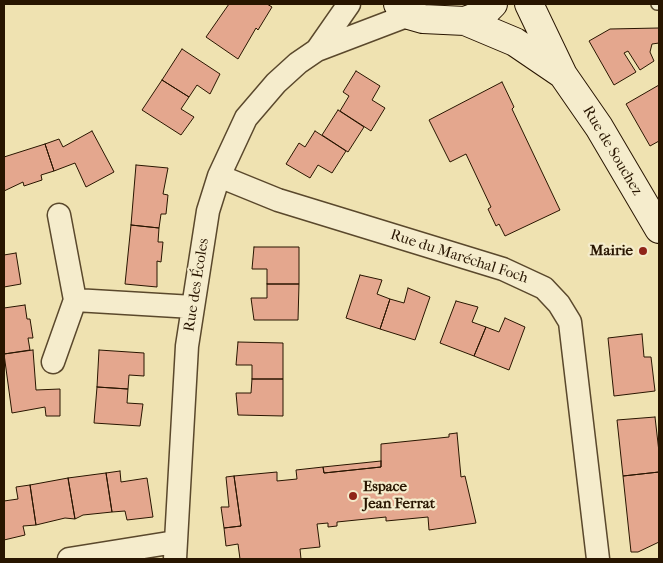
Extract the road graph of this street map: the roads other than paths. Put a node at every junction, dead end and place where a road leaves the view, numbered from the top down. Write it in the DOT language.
graph roads {
  1 [pos="349,4"];
  2 [pos="493,4"];
  3 [pos="529,4"];
  4 [pos="403,9"];
  5 [pos="465,21"];
  6 [pos="317,50"];
  7 [pos="564,74"];
  8 [pos="219,176"];
  9 [pos="59,215"];
  10 [pos="659,229"];
  11 [pos="75,300"];
  12 [pos="193,307"];
  13 [pos="53,362"];
  14 [pos="175,551"];
  15 [pos="69,559"];
  16 [pos="598,559"];
  1 -- 6 [label="street"];
  2 -- 5 [label="main road"];
  3 -- 7 [label="main road, Rue de Souchez"];
  4 -- 5 [label="main road"];
  4 -- 6 [label="street"];
  5 -- 7 [label="main road, Rue de Souchez"];
  6 -- 8 [label="street, Rue des Écoles"];
  7 -- 10 [label="main road, Rue de Souchez"];
  8 -- 12 [label="street, Rue des Écoles"];
  8 -- 16 [label="street, Rue du Maréchal Foch"];
  9 -- 11 [label="street"];
  11 -- 12 [label="street"];
  11 -- 13 [label="street"];
  12 -- 14 [label="street, Rue des Écoles"];
  14 -- 15 [label="street"];
}
